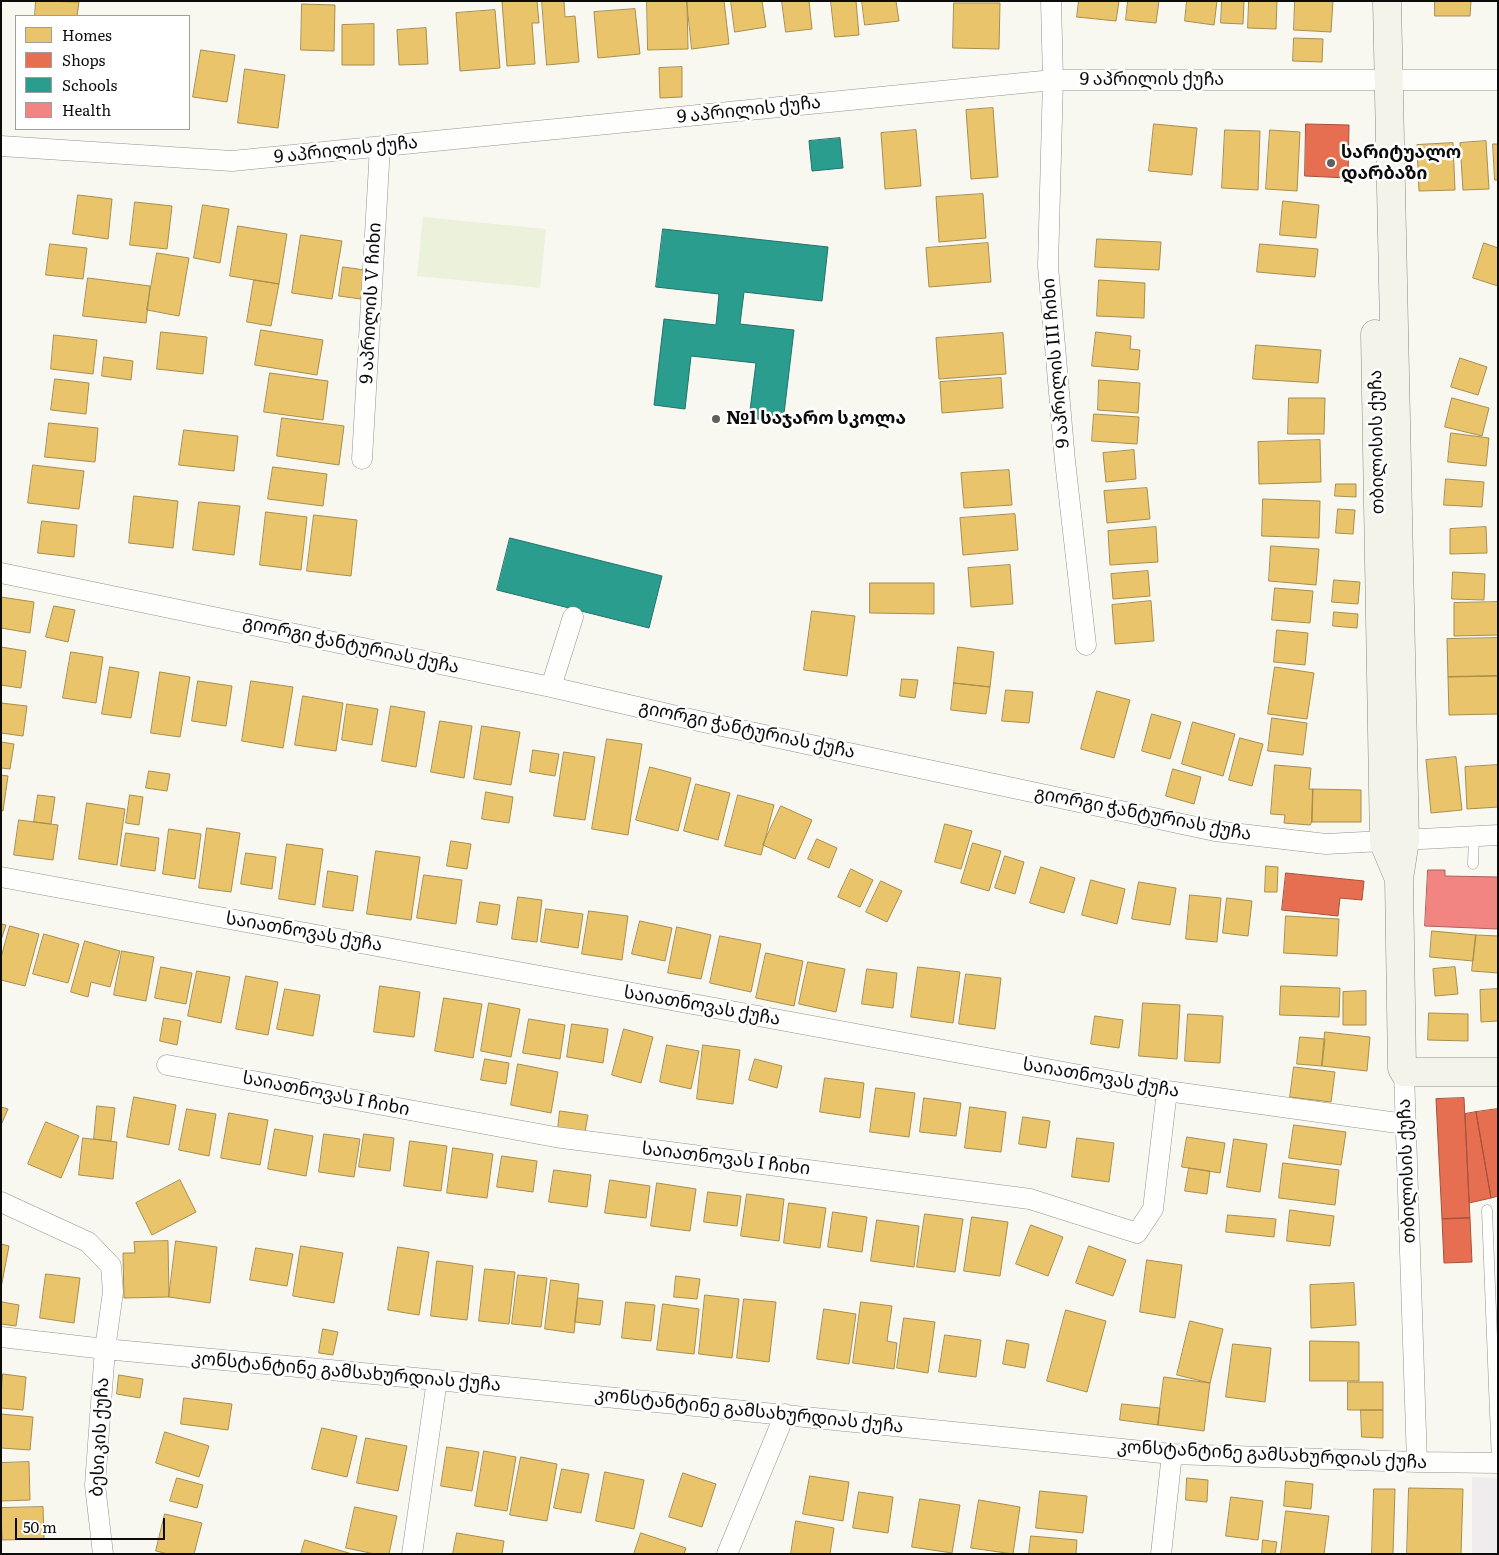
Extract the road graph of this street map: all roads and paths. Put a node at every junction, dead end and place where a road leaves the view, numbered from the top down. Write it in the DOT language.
graph roads {
  1 [pos="1051,1"];
  2 [pos="1369,1"];
  3 [pos="1387,1"];
  4 [pos="1053,80"];
  5 [pos="1380,80"];
  6 [pos="1498,80"];
  7 [pos="1,146"];
  8 [pos="380,147"];
  9 [pos="362,458"];
  10 [pos="1,573"];
  11 [pos="572,617"];
  12 [pos="1086,645"];
  13 [pos="551,687"];
  14 [pos="1498,835"];
  15 [pos="1474,838"];
  16 [pos="1394,842"];
  17 [pos="1473,864"];
  18 [pos="1,877"];
  19 [pos="168,1065"];
  20 [pos="1404,1072"];
  21 [pos="1498,1072"];
  22 [pos="1167,1091"];
  23 [pos="1405,1124"];
  24 [pos="1,1202"];
  25 [pos="1487,1210"];
  26 [pos="1,1337"];
  27 [pos="105,1350"];
  28 [pos="437,1380"];
  29 [pos="785,1414"];
  30 [pos="1172,1454"];
  31 [pos="1417,1462"];
  32 [pos="1497,1463"];
  33 [pos="103,1554"];
  34 [pos="412,1554"];
  35 [pos="727,1554"];
  36 [pos="1161,1554"];
  1 -- 4 [label="street, 9 აპრილის III ჩიხი"];
  2 -- 5 [label="street, თბილისის ქუჩა"];
  3 -- 5 [label="street, თბილისის ქუჩა"];
  4 -- 5 [label="street, 9 აპრილის ქუჩა"];
  4 -- 8 [label="street, 9 აპრილის ქუჩა"];
  4 -- 12 [label="street, 9 აპრილის III ჩიხი"];
  5 -- 6 [label="street, 9 აპრილის ქუჩა"];
  5 -- 16 [label="street, თბილისის ქუჩა"];
  7 -- 8 [label="street, 9 აპრილის ქუჩა"];
  8 -- 9 [label="street, 9 აპრილის V ჩიხი"];
  10 -- 13 [label="street, გიორგი ჭანტურიას ქუჩა"];
  11 -- 13 [label="street"];
  13 -- 16 [label="street, გიორგი ჭანტურიას ქუჩა"];
  14 -- 15 [label="street, გიორგი ჭანტურიას ქუჩა"];
  15 -- 16 [label="street, გიორგი ჭანტურიას ქუჩა"];
  15 -- 17 [label="lane"];
  16 -- 20 [label="street, თბილისის ქუჩა"];
  18 -- 22 [label="street, საიათნოვას ქუჩა"];
  19 -- 22 [label="street, საიათნოვას I ჩიხი"];
  20 -- 21 [label="street"];
  20 -- 23 [label="street, თბილისის ქუჩა"];
  22 -- 23 [label="street, საიათნოვას ქუჩა"];
  23 -- 31 [label="street, თბილისის ქუჩა"];
  24 -- 27 [label="street, ბესიკის ქუჩა"];
  25 -- 32 [label="lane"];
  26 -- 27 [label="street, კონსტანტინე გამსახურდიას ქუჩა"];
  27 -- 28 [label="street, კონსტანტინე გამსახურდიას ქუჩა"];
  27 -- 33 [label="street, ბესიკის ქუჩა"];
  28 -- 29 [label="street, კონსტანტინე გამსახურდიას ქუჩა"];
  28 -- 34 [label="street"];
  29 -- 30 [label="street, კონსტანტინე გამსახურდიას ქუჩა"];
  29 -- 35 [label="street"];
  30 -- 31 [label="street, კონსტანტინე გამსახურდიას ქუჩა"];
  30 -- 36 [label="street"];
  31 -- 32 [label="street, კონსტანტინე გამსახურდიას ქუჩა"];
}
